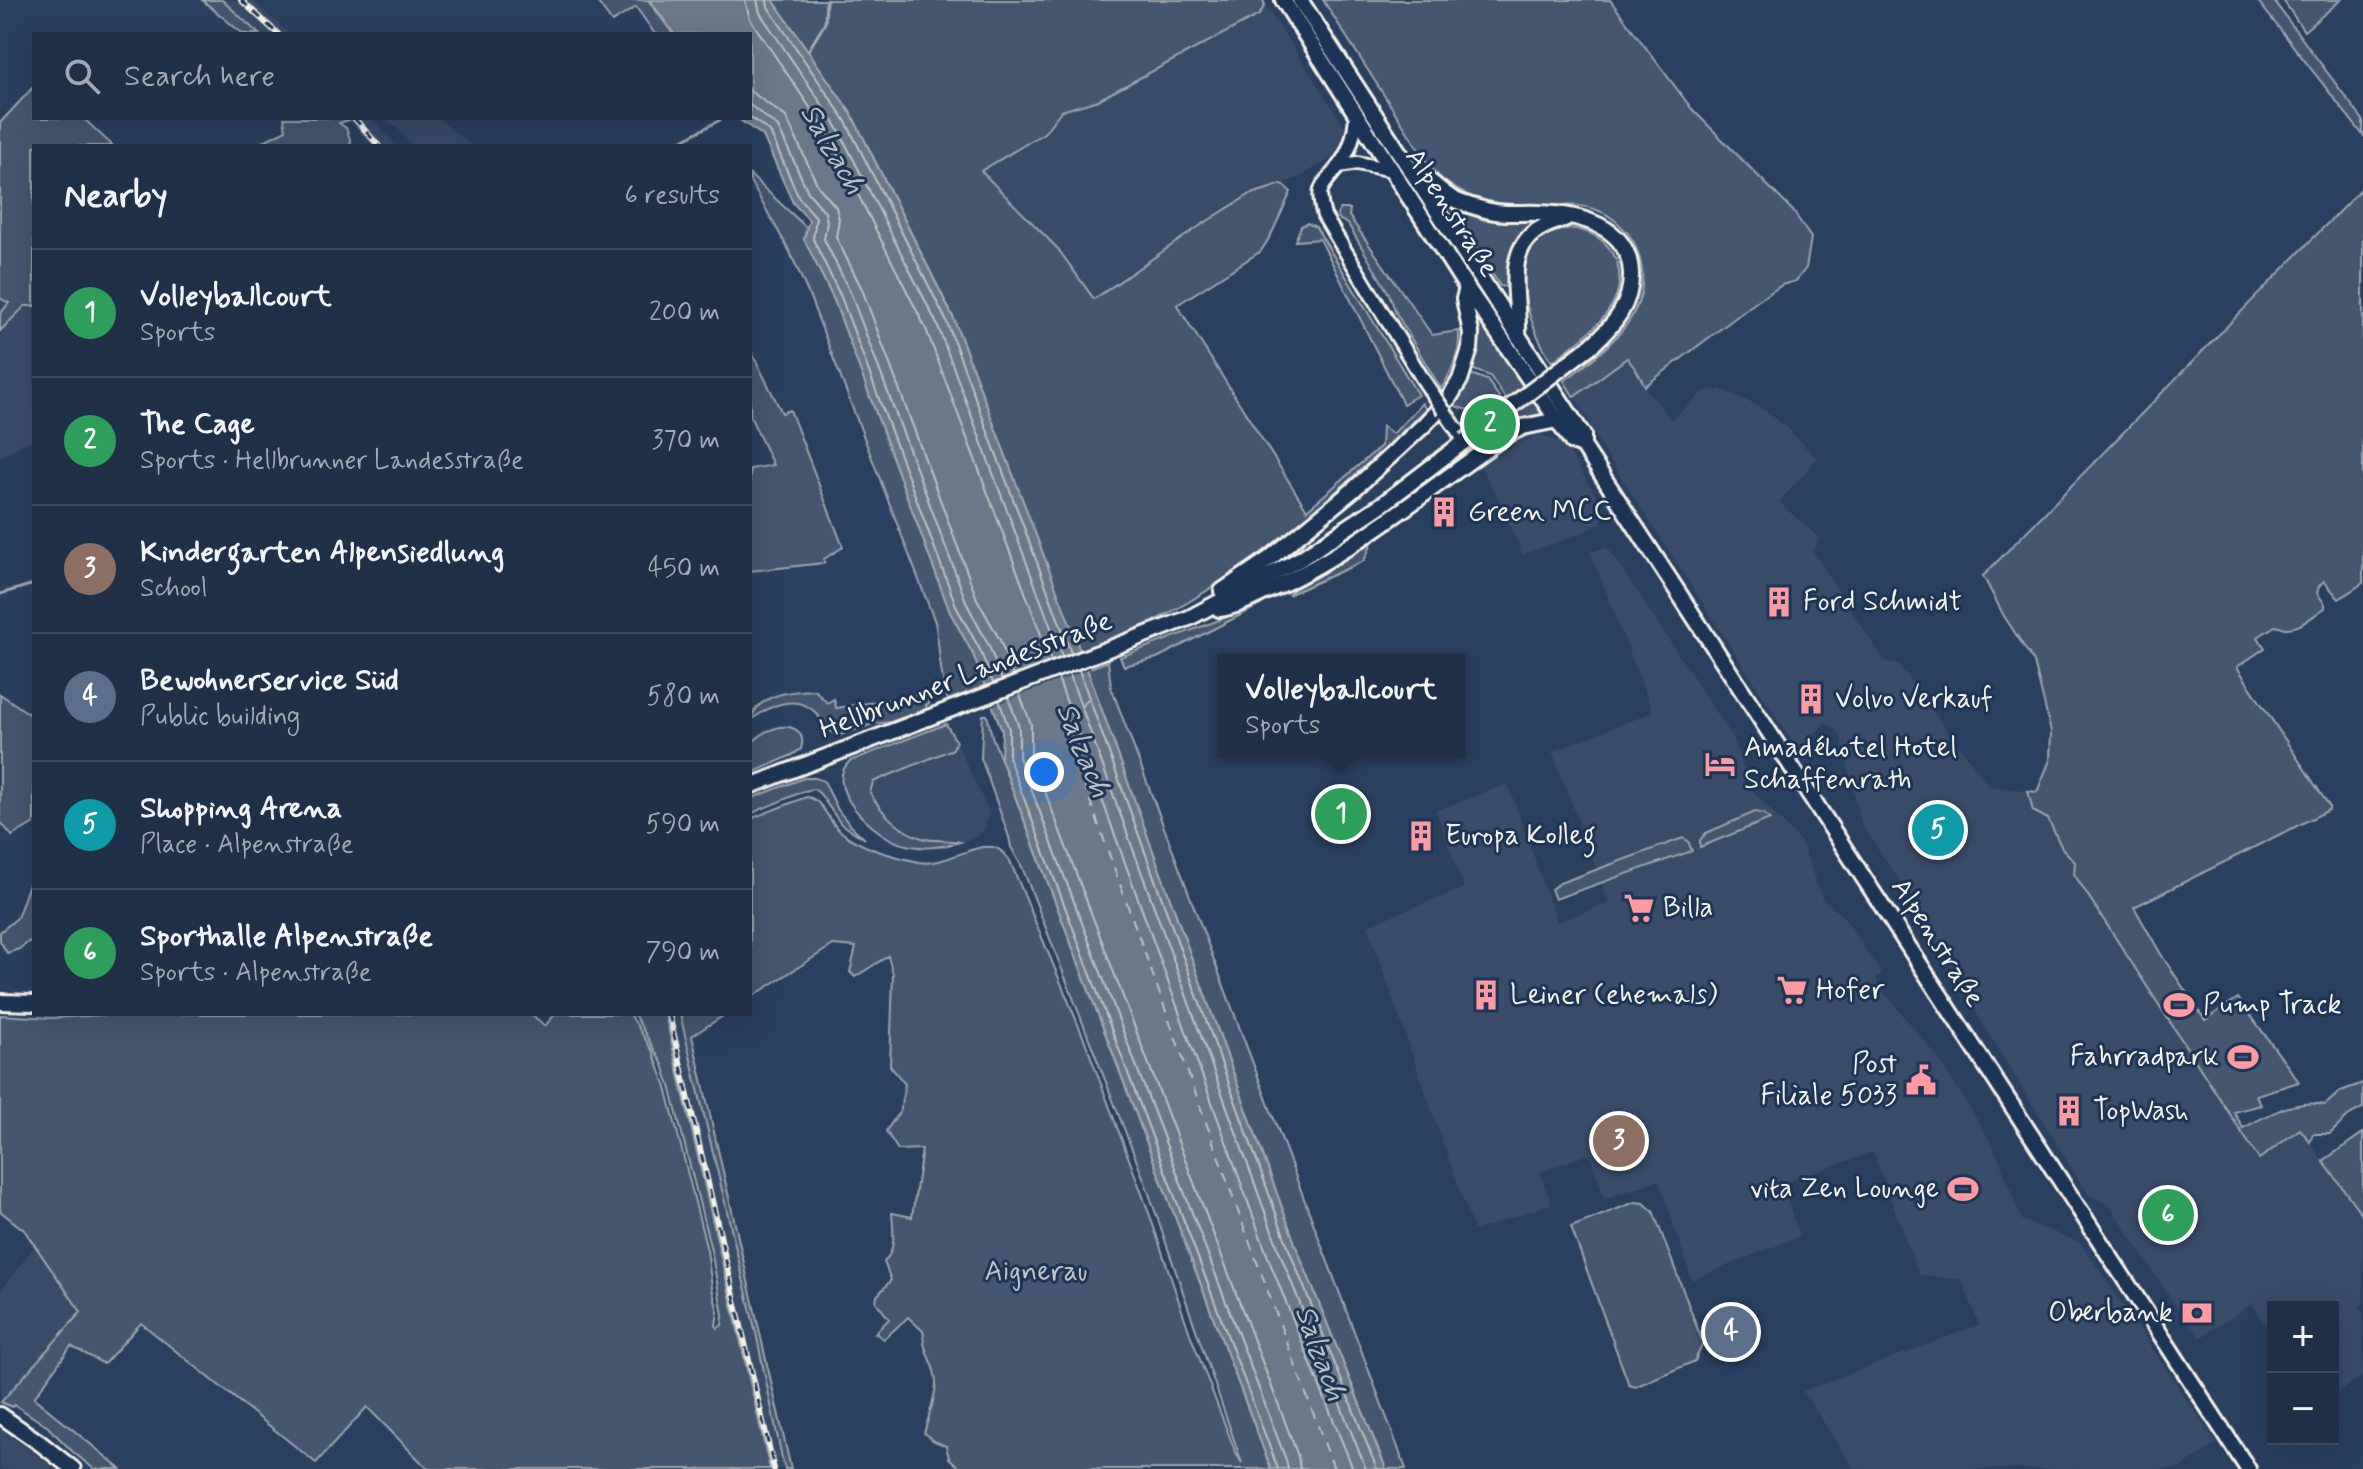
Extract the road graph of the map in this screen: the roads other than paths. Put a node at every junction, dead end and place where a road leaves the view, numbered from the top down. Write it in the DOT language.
graph roads {
  1 [pos="1283,0"];
  2 [pos="1300,0"];
  3 [pos="1356,115"];
  4 [pos="1339,166"];
  5 [pos="1393,170"];
  6 [pos="1410,170"];
  7 [pos="1570,217"];
  8 [pos="1467,288"];
  9 [pos="1518,336"];
  10 [pos="1557,420"];
  11 [pos="1465,441"];
  12 [pos="1583,446"];
  13 [pos="1199,613"];
  14 [pos="752,785"];
  15 [pos="0,1002"];
  16 [pos="32,1003"];
  17 [pos="0,1415"];
  18 [pos="73,1469"];
  19 [pos="2248,1469"];
  1 -- 3 [label="main road, Alpenstraße"];
  2 -- 6 [label="main road, Alpenstraße"];
  3 -- 4 [label="street"];
  3 -- 5 [label="main road, Alpenstraße"];
  4 -- 5 [label="street"];
  4 -- 11 [label="street, bridge"];
  5 -- 8 [label="main road, Alpenstraße"];
  6 -- 7 [label="main road, Hellbrunner Landesstraße"];
  6 -- 9 [label="main road, Alpenstraße"];
  7 -- 9 [label="main road"];
  7 -- 11 [label="main road, Hellbrunner Landesstraße, bridge"];
  8 -- 10 [label="main road, Alpenstraße"];
  8 -- 13 [label="main road, Hellbrunner Landesstraße"];
  9 -- 12 [label="main road, Alpenstraße"];
  10 -- 12 [label="main road, Alpenstraße"];
  10 -- 13 [label="main road, Hellbrunner Landesstraße"];
  11 -- 13 [label="main road, Hellbrunner Landesstraße"];
  12 -- 19 [label="main road, Alpenstraße"];
  13 -- 14 [label="main road, Hellbrunner Landesstraße"];
  15 -- 16 [label="main road"];
  17 -- 18 [label="main road"];
}
